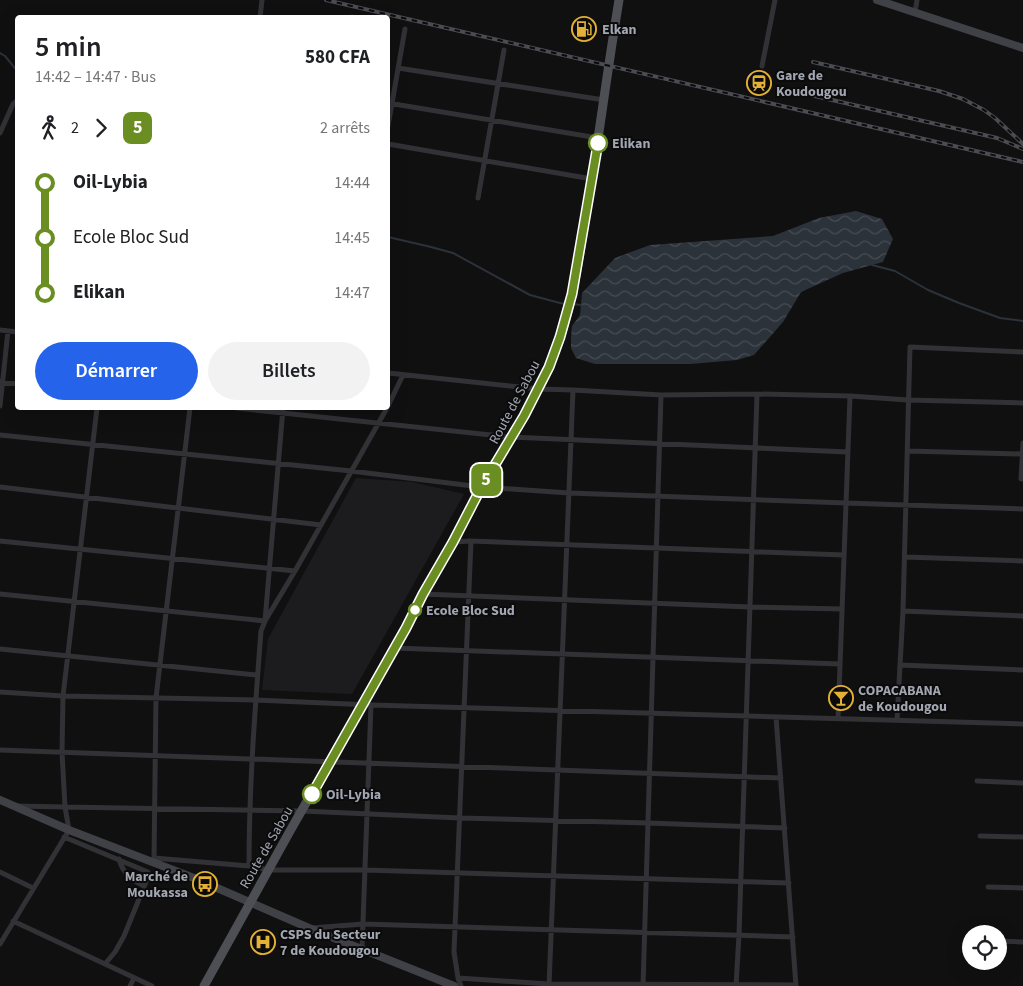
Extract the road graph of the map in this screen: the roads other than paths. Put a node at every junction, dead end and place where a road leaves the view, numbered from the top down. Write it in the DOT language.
graph roads {
  1 [pos="262,0"];
  2 [pos="619,0"];
  3 [pos="775,0"];
  4 [pos="877,0"];
  5 [pos="917,0"];
  6 [pos="915,12"];
  7 [pos="260,15"];
  8 [pos="405,29"];
  9 [pos="1023,48"];
  10 [pos="504,50"];
  11 [pos="762,66"];
  12 [pos="398,68"];
  13 [pos="498,83"];
  14 [pos="604,100"];
  15 [pos="15,102"];
  16 [pos="390,103"];
  17 [pos="492,120"];
  18 [pos="0,133"];
  19 [pos="598,138"];
  20 [pos="390,144"];
  21 [pos="484,160"];
  22 [pos="592,179"];
  23 [pos="478,198"];
  24 [pos="0,330"];
  25 [pos="8,331"];
  26 [pos="15,332"];
  27 [pos="1023,352"];
  28 [pos="390,373"];
  29 [pos="403,375"];
  30 [pos="1,382"];
  31 [pos="15,384"];
  32 [pos="538,389"];
  33 [pos="573,390"];
  34 [pos="757,394"];
  35 [pos="661,395"];
  36 [pos="850,396"];
  37 [pos="908,400"];
  38 [pos="390,401"];
  39 [pos="1023,403"];
  40 [pos="0,406"];
  41 [pos="97,410"];
  42 [pos="190,410"];
  43 [pos="283,410"];
  44 [pos="386,410"];
  45 [pos="379,423"];
  46 [pos="0,435"];
  47 [pos="511,437"];
  48 [pos="571,440"];
  49 [pos="1023,443"];
  50 [pos="660,444"];
  51 [pos="93,445"];
  52 [pos="755,448"];
  53 [pos="908,450"];
  54 [pos="848,452"];
  55 [pos="184,454"];
  56 [pos="1022,454"];
  57 [pos="278,464"];
  58 [pos="351,471"];
  59 [pos="1023,479"];
  60 [pos="0,488"];
  61 [pos="481,488"];
  62 [pos="569,493"];
  63 [pos="658,496"];
  64 [pos="87,498"];
  65 [pos="753,499"];
  66 [pos="846,503"];
  67 [pos="906,505"];
  68 [pos="178,508"];
  69 [pos="1023,509"];
  70 [pos="274,519"];
  71 [pos="321,524"];
  72 [pos="0,541"];
  73 [pos="471,541"];
  74 [pos="453,542"];
  75 [pos="567,545"];
  76 [pos="656,548"];
  77 [pos="80,549"];
  78 [pos="752,552"];
  79 [pos="844,555"];
  80 [pos="172,558"];
  81 [pos="905,558"];
  82 [pos="1023,561"];
  83 [pos="270,568"];
  84 [pos="295,571"];
  85 [pos="0,594"];
  86 [pos="423,594"];
  87 [pos="469,596"];
  88 [pos="565,600"];
  89 [pos="74,601"];
  90 [pos="655,603"];
  91 [pos="750,607"];
  92 [pos="842,609"];
  93 [pos="166,610"];
  94 [pos="903,611"];
  95 [pos="1023,616"];
  96 [pos="265,620"];
  97 [pos="394,648"];
  98 [pos="0,649"];
  99 [pos="466,651"];
  100 [pos="562,654"];
  101 [pos="68,656"];
  102 [pos="653,657"];
  103 [pos="748,661"];
  104 [pos="840,664"];
  105 [pos="159,665"];
  106 [pos="900,665"];
  107 [pos="1023,670"];
  108 [pos="258,675"];
  109 [pos="0,692"];
  110 [pos="63,696"];
  111 [pos="156,698"];
  112 [pos="256,700"];
  113 [pos="367,704"];
  114 [pos="464,708"];
  115 [pos="560,710"];
  116 [pos="652,713"];
  117 [pos="746,716"];
  118 [pos="776,717"];
  119 [pos="838,719"];
  120 [pos="897,720"];
  121 [pos="1023,724"];
  122 [pos="0,750"];
  123 [pos="62,752"];
  124 [pos="156,755"];
  125 [pos="252,758"];
  126 [pos="330,762"];
  127 [pos="369,764"];
  128 [pos="462,766"];
  129 [pos="558,770"];
  130 [pos="650,773"];
  131 [pos="744,776"];
  132 [pos="781,778"];
  133 [pos="977,781"];
  134 [pos="1023,783"];
  135 [pos="0,800"];
  136 [pos="13,805"];
  137 [pos="65,807"];
  138 [pos="155,808"];
  139 [pos="249,810"];
  140 [pos="302,811"];
  141 [pos="367,813"];
  142 [pos="460,818"];
  143 [pos="556,820"];
  144 [pos="648,822"];
  145 [pos="742,826"];
  146 [pos="785,828"];
  147 [pos="67,833"];
  148 [pos="980,836"];
  149 [pos="1023,837"];
  150 [pos="119,859"];
  151 [pos="154,860"];
  152 [pos="249,866"];
  153 [pos="269,870"];
  154 [pos="365,870"];
  155 [pos="0,872"];
  156 [pos="457,873"];
  157 [pos="553,876"];
  158 [pos="646,879"];
  159 [pos="740,882"];
  160 [pos="789,883"];
  161 [pos="144,886"];
  162 [pos="988,887"];
  163 [pos="33,888"];
  164 [pos="1023,888"];
  165 [pos="250,902"];
  166 [pos="14,921"];
  167 [pos="363,924"];
  168 [pos="455,927"];
  169 [pos="309,928"];
  170 [pos="551,930"];
  171 [pos="645,932"];
  172 [pos="739,935"];
  173 [pos="793,937"];
  174 [pos="1007,941"];
  175 [pos="1023,942"];
  176 [pos="0,944"];
  177 [pos="362,949"];
  178 [pos="105,964"];
  179 [pos="134,978"];
  180 [pos="458,978"];
  181 [pos="549,985"];
  182 [pos="643,985"];
  183 [pos="130,986"];
  184 [pos="152,986"];
  185 [pos="205,986"];
  186 [pos="454,986"];
  187 [pos="461,986"];
  188 [pos="736,986"];
  189 [pos="796,986"];
  1 -- 7 [label="street"];
  2 -- 14 [label="main road, Route de Sabou"];
  3 -- 11 [label="street"];
  4 -- 6 [label="street"];
  5 -- 6 [label="street"];
  6 -- 9 [label="street"];
  8 -- 12 [label="street"];
  10 -- 13 [label="street"];
  12 -- 13 [label="street"];
  12 -- 16 [label="street"];
  13 -- 14 [label="street"];
  13 -- 17 [label="street"];
  14 -- 19 [label="main road, Route de Sabou"];
  15 -- 18 [label="street"];
  16 -- 17 [label="street"];
  17 -- 19 [label="street"];
  17 -- 21 [label="street"];
  19 -- 22 [label="main road, Route de Sabou"];
  20 -- 21 [label="street"];
  21 -- 22 [label="street"];
  21 -- 23 [label="street"];
  22 -- 32 [label="main road, Route de Sabou"];
  24 -- 25 [label="street"];
  25 -- 26 [label="street"];
  25 -- 30 [label="street"];
  27 -- 37 [label="street"];
  28 -- 29 [label="street"];
  29 -- 32 [label="street"];
  29 -- 38 [label="street"];
  30 -- 31 [label="street"];
  30 -- 40 [label="street"];
  32 -- 33 [label="street"];
  32 -- 47 [label="main road, Route de Sabou"];
  33 -- 35 [label="street"];
  33 -- 48 [label="street"];
  34 -- 35 [label="street"];
  34 -- 36 [label="street"];
  34 -- 52 [label="street"];
  35 -- 50 [label="street"];
  36 -- 37 [label="street"];
  36 -- 54 [label="street"];
  37 -- 39 [label="street"];
  37 -- 53 [label="street"];
  41 -- 51 [label="street"];
  42 -- 55 [label="street"];
  43 -- 45 [label="street"];
  43 -- 57 [label="street"];
  44 -- 45 [label="street"];
  45 -- 47 [label="street"];
  45 -- 58 [label="street"];
  46 -- 51 [label="street"];
  47 -- 48 [label="street"];
  47 -- 61 [label="main road, Route de Sabou"];
  48 -- 50 [label="street"];
  48 -- 62 [label="street"];
  49 -- 56 [label="street"];
  50 -- 52 [label="street"];
  50 -- 63 [label="street"];
  51 -- 55 [label="street"];
  51 -- 64 [label="street"];
  52 -- 54 [label="street"];
  52 -- 65 [label="street"];
  53 -- 56 [label="street"];
  53 -- 67 [label="street"];
  54 -- 66 [label="street"];
  55 -- 57 [label="street"];
  55 -- 68 [label="street"];
  56 -- 59 [label="street"];
  57 -- 58 [label="street"];
  57 -- 70 [label="street"];
  58 -- 61 [label="street"];
  58 -- 71 [label="street"];
  60 -- 64 [label="street"];
  61 -- 62 [label="street"];
  61 -- 74 [label="main road, Route de Sabou"];
  62 -- 63 [label="street"];
  62 -- 75 [label="street"];
  63 -- 65 [label="street"];
  63 -- 76 [label="street"];
  64 -- 68 [label="street"];
  64 -- 77 [label="street"];
  65 -- 66 [label="street"];
  65 -- 78 [label="street"];
  66 -- 67 [label="street"];
  66 -- 79 [label="street"];
  67 -- 69 [label="street"];
  67 -- 81 [label="street"];
  68 -- 70 [label="street"];
  68 -- 80 [label="street"];
  70 -- 71 [label="street"];
  70 -- 83 [label="street"];
  71 -- 84 [label="street"];
  72 -- 77 [label="street"];
  73 -- 74 [label="street"];
  73 -- 75 [label="street"];
  73 -- 87 [label="street"];
  74 -- 86 [label="main road, Route de Sabou"];
  75 -- 76 [label="street"];
  75 -- 88 [label="street"];
  76 -- 78 [label="street"];
  76 -- 90 [label="street"];
  77 -- 80 [label="street"];
  77 -- 89 [label="street"];
  78 -- 79 [label="street"];
  78 -- 91 [label="street"];
  79 -- 92 [label="street"];
  80 -- 83 [label="street"];
  80 -- 93 [label="street"];
  81 -- 82 [label="street"];
  81 -- 94 [label="street"];
  83 -- 84 [label="street"];
  83 -- 96 [label="street"];
  84 -- 96 [label="street"];
  85 -- 89 [label="street"];
  86 -- 87 [label="street"];
  86 -- 97 [label="main road, Route de Sabou"];
  87 -- 88 [label="street"];
  87 -- 99 [label="street"];
  88 -- 90 [label="street"];
  88 -- 100 [label="street"];
  89 -- 93 [label="street"];
  89 -- 101 [label="street"];
  90 -- 91 [label="street"];
  90 -- 102 [label="street"];
  91 -- 92 [label="street"];
  91 -- 103 [label="street"];
  92 -- 104 [label="street"];
  93 -- 96 [label="street"];
  93 -- 105 [label="street"];
  94 -- 95 [label="street"];
  94 -- 106 [label="street"];
  96 -- 108 [label="street"];
  97 -- 99 [label="street"];
  97 -- 113 [label="main road, Route de Sabou"];
  98 -- 101 [label="street"];
  99 -- 100 [label="street"];
  99 -- 114 [label="street"];
  100 -- 102 [label="street"];
  100 -- 115 [label="street"];
  101 -- 105 [label="street"];
  101 -- 110 [label="street"];
  102 -- 103 [label="street"];
  102 -- 116 [label="street"];
  103 -- 104 [label="street"];
  103 -- 117 [label="street"];
  104 -- 119 [label="street"];
  105 -- 108 [label="street"];
  105 -- 111 [label="street"];
  106 -- 107 [label="street"];
  106 -- 120 [label="street"];
  108 -- 112 [label="street"];
  109 -- 110 [label="street"];
  110 -- 111 [label="street"];
  110 -- 123 [label="street"];
  111 -- 112 [label="street"];
  111 -- 124 [label="street"];
  112 -- 113 [label="street"];
  112 -- 125 [label="street"];
  113 -- 114 [label="street"];
  113 -- 126 [label="main road, Route de Sabou"];
  113 -- 127 [label="street"];
  114 -- 115 [label="street"];
  114 -- 128 [label="street"];
  115 -- 116 [label="street"];
  115 -- 129 [label="street"];
  116 -- 117 [label="street"];
  116 -- 130 [label="street"];
  117 -- 118 [label="street"];
  117 -- 131 [label="street"];
  118 -- 119 [label="street"];
  118 -- 132 [label="street"];
  119 -- 120 [label="street"];
  120 -- 121 [label="street"];
  122 -- 123 [label="street"];
  123 -- 124 [label="street"];
  123 -- 137 [label="street"];
  124 -- 125 [label="street"];
  124 -- 138 [label="street"];
  125 -- 126 [label="street"];
  125 -- 139 [label="street"];
  126 -- 127 [label="street"];
  126 -- 140 [label="main road, Route de Sabou"];
  127 -- 128 [label="street"];
  127 -- 141 [label="street"];
  128 -- 129 [label="street"];
  128 -- 142 [label="street"];
  129 -- 130 [label="street"];
  129 -- 143 [label="street"];
  130 -- 131 [label="street"];
  130 -- 144 [label="street"];
  131 -- 132 [label="street"];
  131 -- 145 [label="street"];
  132 -- 146 [label="street"];
  133 -- 134 [label="street"];
  135 -- 136 [label="street"];
  136 -- 137 [label="street"];
  136 -- 147 [label="street"];
  137 -- 138 [label="street"];
  137 -- 147 [label="street"];
  138 -- 139 [label="street"];
  138 -- 151 [label="street"];
  139 -- 140 [label="street"];
  139 -- 152 [label="street"];
  140 -- 141 [label="street"];
  140 -- 153 [label="main road, Route de Sabou"];
  141 -- 142 [label="street"];
  141 -- 154 [label="street"];
  142 -- 143 [label="street"];
  142 -- 156 [label="street"];
  143 -- 144 [label="street"];
  143 -- 157 [label="street"];
  144 -- 145 [label="street"];
  144 -- 158 [label="street"];
  145 -- 146 [label="street"];
  145 -- 159 [label="street"];
  146 -- 160 [label="street"];
  147 -- 150 [label="street"];
  147 -- 151 [label="street"];
  147 -- 163 [label="street"];
  148 -- 149 [label="street"];
  150 -- 161 [label="street"];
  150 -- 161 [label="street"];
  151 -- 152 [label="street"];
  151 -- 165 [label="street"];
  152 -- 153 [label="street"];
  153 -- 154 [label="street"];
  153 -- 165 [label="main road, Route de Sabou"];
  154 -- 156 [label="street"];
  154 -- 167 [label="street"];
  155 -- 163 [label="street"];
  156 -- 157 [label="street"];
  156 -- 168 [label="street"];
  157 -- 158 [label="street"];
  157 -- 170 [label="street"];
  158 -- 159 [label="street"];
  158 -- 171 [label="street"];
  159 -- 160 [label="street"];
  159 -- 172 [label="street"];
  160 -- 173 [label="street"];
  161 -- 178 [label="street"];
  162 -- 164 [label="street"];
  163 -- 166 [label="street"];
  165 -- 169 [label="street"];
  165 -- 185 [label="main road, Route de Sabou"];
  166 -- 176 [label="street"];
  166 -- 178 [label="street"];
  167 -- 168 [label="street"];
  167 -- 169 [label="street"];
  167 -- 177 [label="street"];
  168 -- 170 [label="street"];
  168 -- 180 [label="street"];
  169 -- 177 [label="street"];
  170 -- 171 [label="street"];
  170 -- 181 [label="street"];
  171 -- 172 [label="street"];
  171 -- 182 [label="street"];
  172 -- 173 [label="street"];
  172 -- 188 [label="street"];
  173 -- 189 [label="street"];
  174 -- 175 [label="street"];
  177 -- 186 [label="street"];
  178 -- 179 [label="street"];
  179 -- 183 [label="street"];
  179 -- 184 [label="street"];
  180 -- 181 [label="street"];
  180 -- 187 [label="street"];
  181 -- 182 [label="street"];
  182 -- 188 [label="street"];
  188 -- 189 [label="street"];
}
